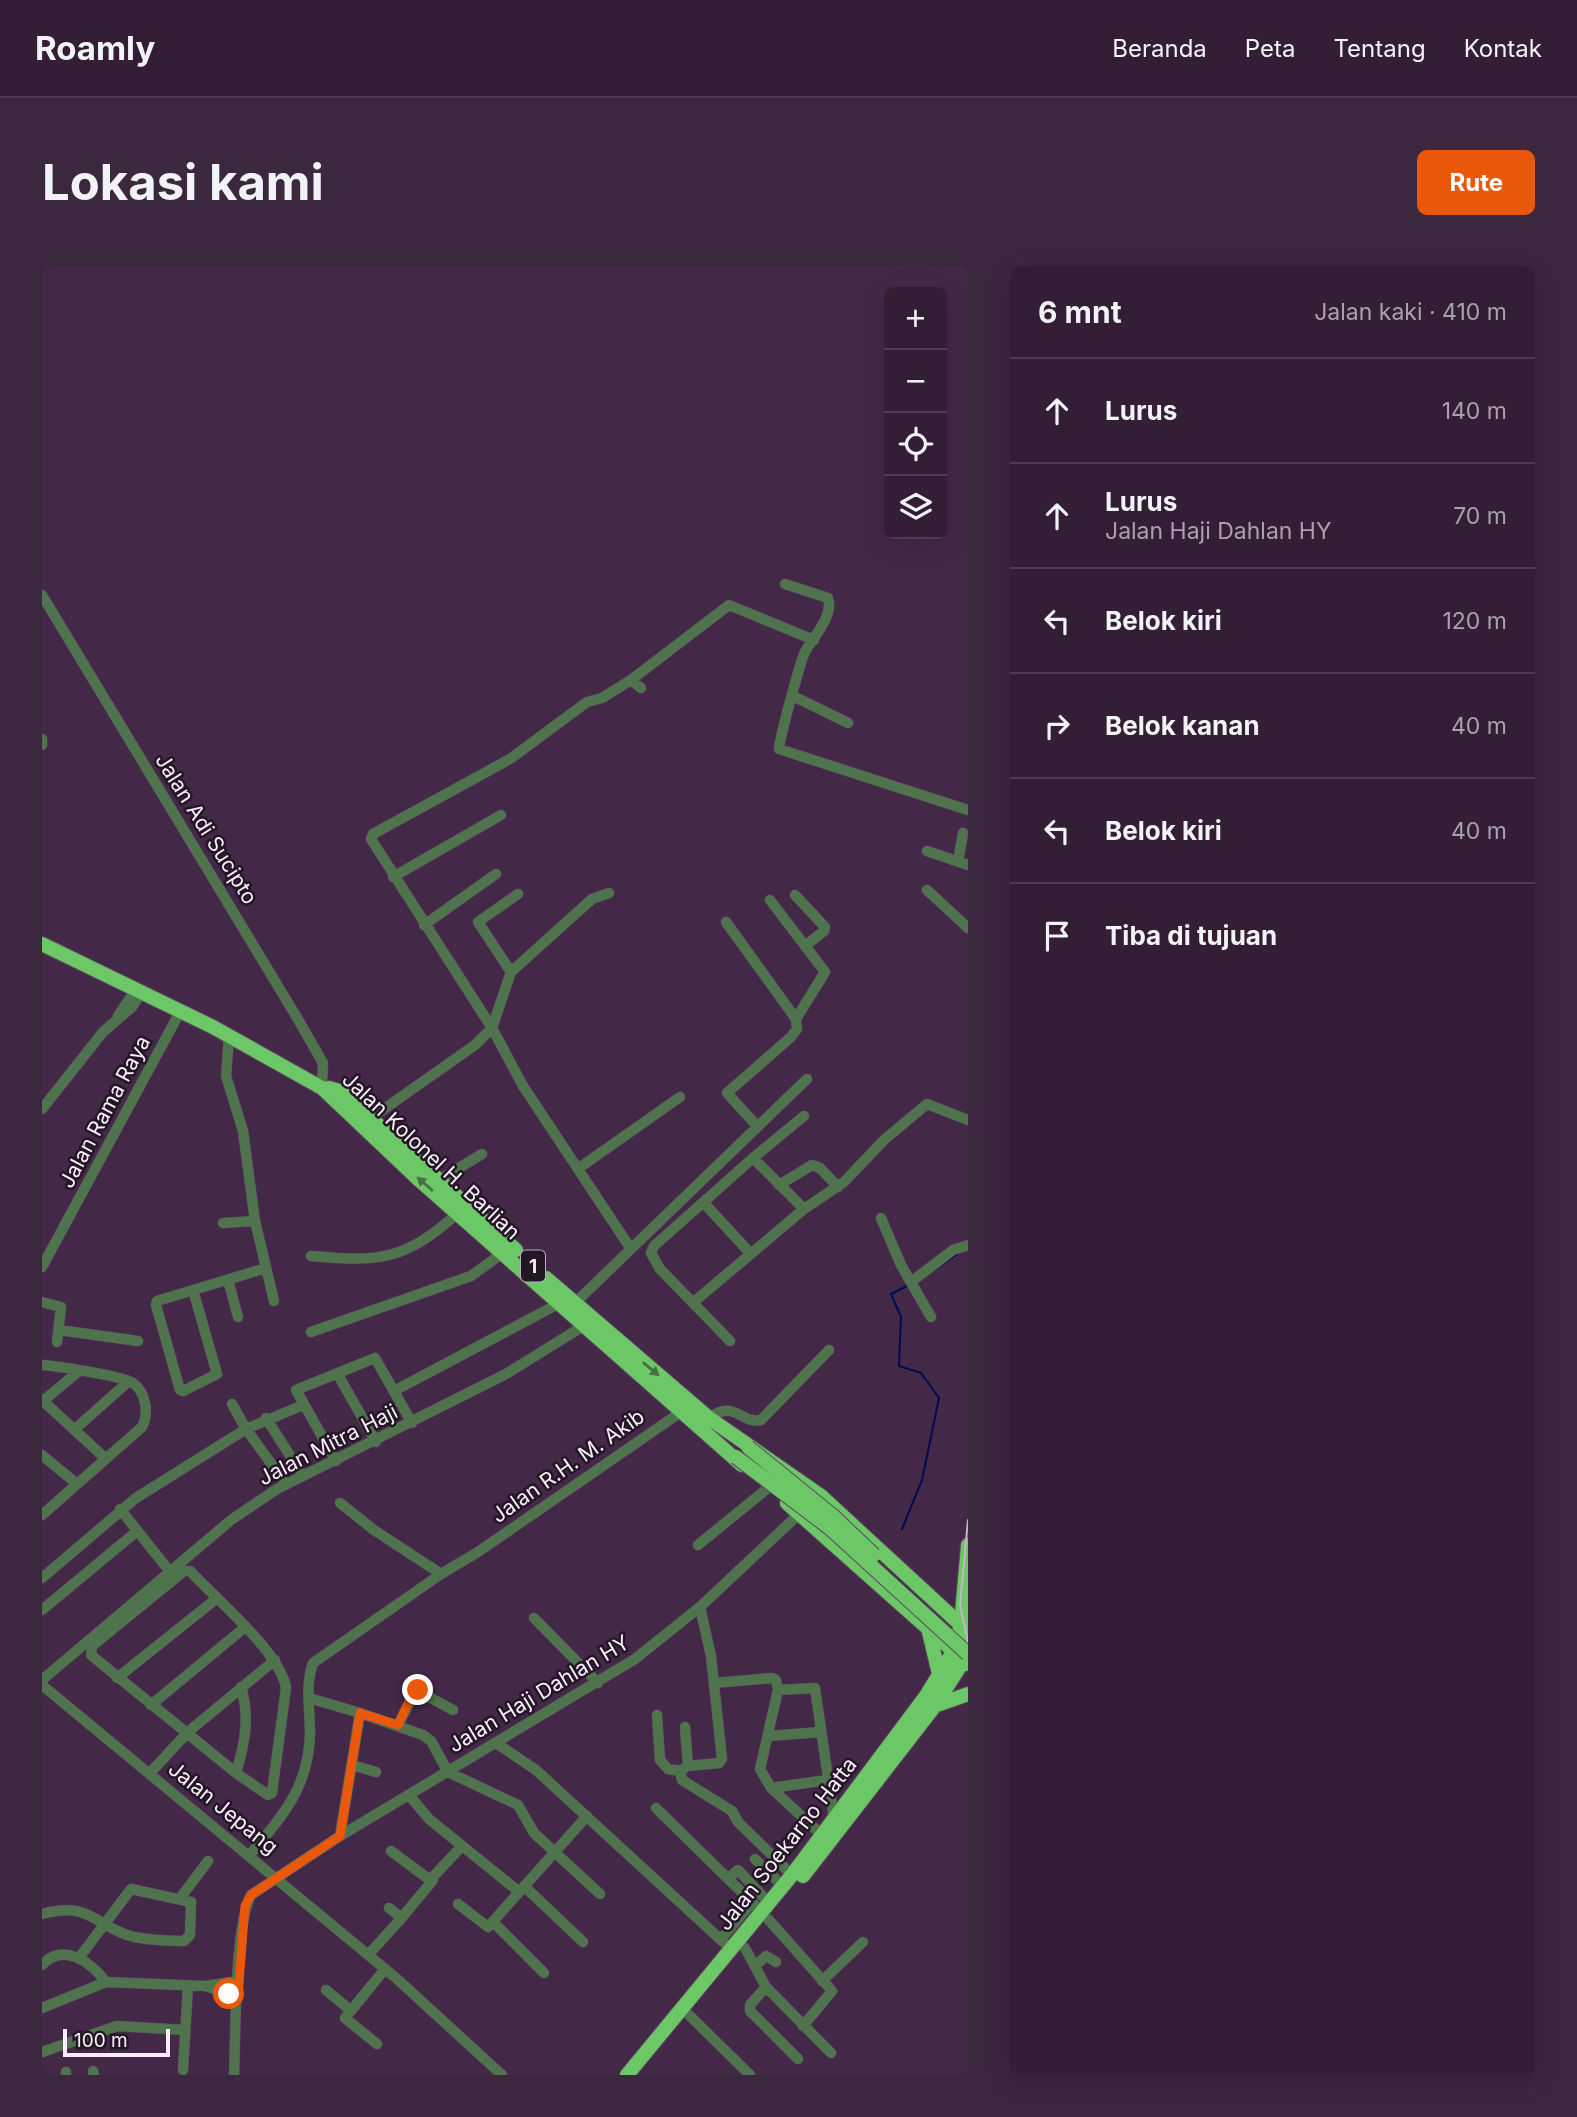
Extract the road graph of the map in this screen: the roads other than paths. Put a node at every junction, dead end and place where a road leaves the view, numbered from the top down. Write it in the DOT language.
graph roads {
  1 [pos="786,584"];
  2 [pos="42,595"];
  3 [pos="814,640"];
  4 [pos="631,680"];
  5 [pos="641,688"];
  6 [pos="793,696"];
  7 [pos="848,723"];
  8 [pos="42,739"];
  9 [pos="42,745"];
  10 [pos="968,810"];
  11 [pos="500,815"];
  12 [pos="963,833"];
  13 [pos="927,851"];
  14 [pos="963,863"];
  15 [pos="496,874"];
  16 [pos="393,877"];
  17 [pos="927,890"];
  18 [pos="608,893"];
  19 [pos="518,894"];
  20 [pos="795,895"];
  21 [pos="770,900"];
  22 [pos="726,922"];
  23 [pos="424,925"];
  24 [pos="968,928"];
  25 [pos="42,944"];
  26 [pos="805,946"];
  27 [pos="511,972"];
  28 [pos="139,991"];
  29 [pos="180,1012"];
  30 [pos="796,1019"];
  31 [pos="492,1028"];
  32 [pos="229,1036"];
  33 [pos="807,1079"];
  34 [pos="322,1088"];
  35 [pos="680,1097"];
  36 [pos="42,1109"];
  37 [pos="804,1116"];
  38 [pos="968,1120"];
  39 [pos="365,1123"];
  40 [pos="757,1126"];
  41 [pos="390,1144"];
  42 [pos="482,1154"];
  43 [pos="753,1158"];
  44 [pos="579,1168"];
  45 [pos="439,1180"];
  46 [pos="779,1185"];
  47 [pos="838,1187"];
  48 [pos="704,1203"];
  49 [pos="804,1209"];
  50 [pos="458,1213"];
  51 [pos="881,1218"];
  52 [pos="256,1222"];
  53 [pos="223,1223"];
  54 [pos="966,1245"];
  55 [pos="631,1249"];
  56 [pos="504,1252"];
  57 [pos="750,1253"];
  58 [pos="311,1256"];
  59 [pos="42,1267"];
  60 [pos="266,1268"];
  61 [pos="228,1280"];
  62 [pos="912,1283"];
  63 [pos="193,1290"];
  64 [pos="274,1301"];
  65 [pos="695,1301"];
  66 [pos="42,1302"];
  67 [pos="568,1303"];
  68 [pos="238,1317"];
  69 [pos="931,1317"];
  70 [pos="585,1325"];
  71 [pos="59,1330"];
  72 [pos="311,1332"];
  73 [pos="138,1341"];
  74 [pos="730,1341"];
  75 [pos="57,1342"];
  76 [pos="829,1350"];
  77 [pos="42,1365"];
  78 [pos="79,1371"];
  79 [pos="337,1373"];
  80 [pos="129,1381"];
  81 [pos="394,1391"];
  82 [pos="42,1401"];
  83 [pos="232,1404"];
  84 [pos="303,1405"];
  85 [pos="681,1412"];
  86 [pos="743,1415"];
  87 [pos="267,1418"];
  88 [pos="709,1418"];
  89 [pos="412,1423"];
  90 [pos="246,1429"];
  91 [pos="75,1430"];
  92 [pos="728,1432"];
  93 [pos="376,1442"];
  94 [pos="747,1446"];
  95 [pos="42,1455"];
  96 [pos="735,1457"];
  97 [pos="106,1459"];
  98 [pos="336,1461"];
  99 [pos="303,1476"];
  100 [pos="78,1484"];
  101 [pos="286,1484"];
  102 [pos="768,1488"];
  103 [pos="340,1503"];
  104 [pos="120,1509"];
  105 [pos="43,1512"];
  106 [pos="799,1514"];
  107 [pos="136,1532"];
  108 [pos="698,1545"];
  109 [pos="968,1545"];
  110 [pos="171,1573"];
  111 [pos="440,1574"];
  112 [pos="42,1578"];
  113 [pos="962,1591"];
  114 [pos="216,1599"];
  115 [pos="931,1599"];
  116 [pos="700,1607"];
  117 [pos="42,1610"];
  118 [pos="912,1615"];
  119 [pos="534,1618"];
  120 [pos="244,1628"];
  121 [pos="928,1630"];
  122 [pos="965,1648"];
  123 [pos="275,1660"];
  124 [pos="939,1674"];
  125 [pos="117,1678"];
  126 [pos="598,1683"];
  127 [pos="714,1683"];
  128 [pos="43,1686"];
  129 [pos="242,1687"];
  130 [pos="778,1690"];
  131 [pos="968,1694"];
  132 [pos="309,1698"];
  133 [pos="151,1705"];
  134 [pos="933,1707"];
  135 [pos="453,1710"];
  136 [pos="360,1713"];
  137 [pos="657,1715"];
  138 [pos="398,1725"];
  139 [pos="685,1727"];
  140 [pos="188,1732"];
  141 [pos="821,1732"];
  142 [pos="768,1736"];
  143 [pos="496,1743"];
  144 [pos="352,1765"];
  145 [pos="684,1768"];
  146 [pos="376,1772"];
  147 [pos="448,1772"];
  148 [pos="150,1773"];
  149 [pos="236,1773"];
  150 [pos="827,1780"];
  151 [pos="771,1788"];
  152 [pos="409,1795"];
  153 [pos="656,1808"];
  154 [pos="587,1816"];
  155 [pos="834,1819"];
  156 [pos="822,1835"];
  157 [pos="340,1836"];
  158 [pos="463,1846"];
  159 [pos="391,1851"];
  160 [pos="555,1851"];
  161 [pos="249,1856"];
  162 [pos="755,1859"];
  163 [pos="208,1861"];
  164 [pos="732,1875"];
  165 [pos="277,1877"];
  166 [pos="433,1880"];
  167 [pos="787,1880"];
  168 [pos="521,1889"];
  169 [pos="600,1894"];
  170 [pos="181,1897"];
  171 [pos="457,1904"];
  172 [pos="389,1908"];
  173 [pos="763,1909"];
  174 [pos="42,1914"];
  175 [pos="399,1921"];
  176 [pos="493,1922"];
  177 [pos="106,1923"];
  178 [pos="721,1939"];
  179 [pos="583,1942"];
  180 [pos="863,1942"];
  181 [pos="739,1949"];
  182 [pos="368,1955"];
  183 [pos="79,1958"];
  184 [pos="776,1962"];
  185 [pos="42,1965"];
  186 [pos="755,1966"];
  187 [pos="385,1969"];
  188 [pos="544,1973"];
  189 [pos="238,1981"];
  190 [pos="822,1981"];
  191 [pos="106,1982"];
  192 [pos="188,1986"];
  193 [pos="205,1986"];
  194 [pos="766,1987"];
  195 [pos="326,1990"];
  196 [pos="238,1996"];
  197 [pos="42,2008"];
  198 [pos="350,2010"];
  199 [pos="689,2015"];
  200 [pos="803,2026"];
  201 [pos="185,2030"];
  202 [pos="377,2044"];
  203 [pos="43,2050"];
  204 [pos="831,2053"];
  205 [pos="647,2057"];
  206 [pos="799,2059"];
  207 [pos="183,2070"];
  208 [pos="234,2075"];
  209 [pos="502,2075"];
  210 [pos="627,2075"];
  211 [pos="637,2075"];
  212 [pos="750,2075"];
  1 -- 3 [label="street"];
  2 -- 34 [label="street, Jalan Adi Sucipto"];
  3 -- 4 [label="street"];
  3 -- 6 [label="street"];
  4 -- 5 [label="street"];
  4 -- 16 [label="street"];
  6 -- 7 [label="street"];
  6 -- 10 [label="street"];
  8 -- 9 [label="street"];
  11 -- 16 [label="street"];
  12 -- 14 [label="street"];
  13 -- 14 [label="street"];
  15 -- 23 [label="street"];
  16 -- 23 [label="street"];
  17 -- 24 [label="street"];
  18 -- 27 [label="street"];
  19 -- 27 [label="street"];
  20 -- 26 [label="street"];
  21 -- 26 [label="street"];
  22 -- 30 [label="street"];
  23 -- 31 [label="street"];
  25 -- 28 [label="highway, 1"];
  26 -- 30 [label="street"];
  27 -- 31 [label="street"];
  28 -- 29 [label="highway, 1"];
  28 -- 36 [label="street"];
  29 -- 32 [label="highway, 1"];
  29 -- 59 [label="street, Jalan Rama Raya"];
  30 -- 40 [label="street"];
  31 -- 39 [label="street"];
  31 -- 44 [label="street"];
  32 -- 34 [label="highway, 1"];
  32 -- 52 [label="street"];
  33 -- 40 [label="street"];
  34 -- 39 [label="highway, Jalan Kolonel H. Barlian / 1"];
  35 -- 44 [label="street"];
  37 -- 43 [label="street"];
  38 -- 47 [label="street"];
  39 -- 41 [label="highway, Jalan Kolonel H. Barlian / 1"];
  40 -- 55 [label="street"];
  41 -- 45 [label="highway, Jalan Kolonel H. Barlian / 1"];
  50 -- 41 [label="highway, Jalan Kolonel H. Barlian / 1, one-way"];
  42 -- 45 [label="street"];
  43 -- 46 [label="street"];
  43 -- 48 [label="street"];
  44 -- 55 [label="street"];
  45 -- 67 [label="highway, Jalan Kolonel H. Barlian / 1"];
  46 -- 47 [label="street"];
  46 -- 49 [label="street"];
  47 -- 49 [label="street"];
  48 -- 57 [label="street"];
  48 -- 65 [label="street"];
  49 -- 57 [label="street"];
  50 -- 56 [label="highway, Jalan Kolonel H. Barlian / 1"];
  50 -- 58 [label="street"];
  51 -- 62 [label="street"];
  52 -- 53 [label="street"];
  52 -- 60 [label="street"];
  54 -- 62 [label="street"];
  55 -- 67 [label="street"];
  56 -- 67 [label="highway, Jalan Kolonel H. Barlian / 1"];
  56 -- 72 [label="street"];
  57 -- 65 [label="street"];
  60 -- 61 [label="street"];
  60 -- 64 [label="street"];
  61 -- 63 [label="street"];
  61 -- 68 [label="street"];
  62 -- 69 [label="street"];
  63 -- 63 [label="street"];
  65 -- 74 [label="street"];
  66 -- 71 [label="street"];
  67 -- 70 [label="highway, Jalan Kolonel H. Barlian / 1"];
  67 -- 81 [label="street"];
  67 -- 88 [label="highway, Jalan Kolonel H. Barlian / 1, one-way"];
  70 -- 85 [label="highway, Jalan Kolonel H. Barlian / 1"];
  70 -- 89 [label="street, Jalan Mitra Haji"];
  71 -- 73 [label="street"];
  71 -- 75 [label="street"];
  76 -- 86 [label="street"];
  77 -- 78 [label="street"];
  78 -- 80 [label="street"];
  78 -- 82 [label="street"];
  79 -- 81 [label="street"];
  79 -- 84 [label="street"];
  79 -- 93 [label="street"];
  80 -- 91 [label="street"];
  80 -- 97 [label="street"];
  81 -- 89 [label="street"];
  82 -- 91 [label="street"];
  83 -- 90 [label="street"];
  84 -- 87 [label="street"];
  84 -- 98 [label="street"];
  85 -- 96 [label="highway, Jalan Kolonel H. Barlian / 1"];
  85 -- 111 [label="street, Jalan R.H. M. Akib"];
  86 -- 88 [label="street"];
  86 -- 92 [label="street"];
  87 -- 90 [label="street"];
  87 -- 99 [label="street"];
  88 -- 92 [label="highway, Jalan Kolonel H. Barlian / 1"];
  89 -- 93 [label="street, Jalan Mitra Haji"];
  90 -- 101 [label="street"];
  90 -- 104 [label="street"];
  91 -- 97 [label="street"];
  92 -- 94 [label="highway, Jalan Kolonel H. Barlian / 1"];
  93 -- 98 [label="street, Jalan Mitra Haji"];
  94 -- 115 [label="highway, 1"];
  94 -- 122 [label="highway, 1, bridge"];
  95 -- 100 [label="street"];
  96 -- 102 [label="highway, 1"];
  96 -- 122 [label="highway, 1, bridge"];
  97 -- 100 [label="street"];
  98 -- 99 [label="street, Jalan Mitra Haji"];
  99 -- 101 [label="street, Jalan Mitra Haji"];
  100 -- 105 [label="street"];
  101 -- 110 [label="street, Jalan Mitra Haji"];
  102 -- 106 [label="highway, 1"];
  102 -- 108 [label="street"];
  103 -- 111 [label="street"];
  104 -- 107 [label="street"];
  104 -- 112 [label="street"];
  106 -- 116 [label="street, Jalan Haji Dahlan HY"];
  106 -- 118 [label="highway, 1"];
  107 -- 110 [label="street"];
  107 -- 117 [label="street"];
  109 -- 113 [label="highway"];
  110 -- 128 [label="street, Jalan Mitra Haji"];
  111 -- 132 [label="street, Jalan R.H. M. Akib"];
  113 -- 115 [label="highway"];
  113 -- 122 [label="highway"];
  114 -- 120 [label="street"];
  114 -- 125 [label="street"];
  114 -- 125 [label="street"];
  115 -- 118 [label="highway"];
  115 -- 122 [label="highway, 1"];
  116 -- 126 [label="street, Jalan Haji Dahlan HY"];
  116 -- 127 [label="street"];
  118 -- 121 [label="highway, 1"];
  119 -- 126 [label="street"];
  120 -- 123 [label="street"];
  120 -- 133 [label="street"];
  121 -- 122 [label="highway, 1"];
  121 -- 124 [label="highway"];
  122 -- 124 [label="highway, Jalan Soekarno Hatta"];
  122 -- 134 [label="highway, Jalan Soekarno Hatta"];
  123 -- 129 [label="street"];
  123 -- 149 [label="street"];
  124 -- 155 [label="highway, Jalan Soekarno Hatta"];
  125 -- 133 [label="street"];
  126 -- 143 [label="street, Jalan Haji Dahlan HY"];
  127 -- 130 [label="street"];
  127 -- 145 [label="street"];
  128 -- 148 [label="street, Jalan Jepang"];
  129 -- 140 [label="street"];
  129 -- 149 [label="street"];
  130 -- 141 [label="street"];
  130 -- 142 [label="street"];
  131 -- 134 [label="highway"];
  132 -- 136 [label="street"];
  132 -- 161 [label="street, Jalan R.H. M. Akib"];
  133 -- 140 [label="street"];
  134 -- 173 [label="highway, Jalan Soekarno Hatta"];
  135 -- 138 [label="street"];
  136 -- 138 [label="street"];
  136 -- 144 [label="street"];
  137 -- 145 [label="street"];
  138 -- 147 [label="street"];
  139 -- 145 [label="street"];
  140 -- 148 [label="street"];
  140 -- 149 [label="street"];
  141 -- 142 [label="street"];
  141 -- 150 [label="street"];
  142 -- 151 [label="street"];
  143 -- 147 [label="street, Jalan Haji Dahlan HY"];
  143 -- 154 [label="street"];
  144 -- 146 [label="street"];
  144 -- 157 [label="street"];
  145 -- 167 [label="street"];
  147 -- 152 [label="street, Jalan Haji Dahlan HY"];
  147 -- 160 [label="street"];
  148 -- 161 [label="street, Jalan Jepang"];
  150 -- 151 [label="street"];
  150 -- 155 [label="street"];
  151 -- 156 [label="street"];
  152 -- 157 [label="street, Jalan Haji Dahlan HY"];
  152 -- 158 [label="street"];
  153 -- 173 [label="street"];
  154 -- 160 [label="street"];
  154 -- 178 [label="street"];
  155 -- 156 [label="highway, Jalan Soekarno Hatta"];
  156 -- 167 [label="highway, Jalan Soekarno Hatta"];
  157 -- 165 [label="street, Jalan Haji Dahlan HY"];
  158 -- 166 [label="street"];
  158 -- 168 [label="street"];
  159 -- 166 [label="street"];
  160 -- 168 [label="street"];
  160 -- 169 [label="street"];
  161 -- 165 [label="street, Jalan Jepang"];
  162 -- 167 [label="street"];
  163 -- 170 [label="street"];
  164 -- 173 [label="street"];
  165 -- 182 [label="street, Jalan Jepang"];
  165 -- 189 [label="street, Jalan Haji Dahlan HY"];
  166 -- 175 [label="street"];
  167 -- 173 [label="highway, Jalan Soekarno Hatta"];
  168 -- 176 [label="street"];
  168 -- 179 [label="street"];
  170 -- 177 [label="street"];
  170 -- 177 [label="street"];
  171 -- 176 [label="street"];
  172 -- 175 [label="street"];
  173 -- 178 [label="street"];
  173 -- 181 [label="highway, Jalan Soekarno Hatta"];
  173 -- 190 [label="street"];
  174 -- 177 [label="street"];
  175 -- 182 [label="street"];
  176 -- 188 [label="street"];
  177 -- 183 [label="street"];
  178 -- 181 [label="street"];
  180 -- 190 [label="street"];
  181 -- 186 [label="street"];
  181 -- 199 [label="highway, Jalan Soekarno Hatta"];
  181 -- 205 [label="highway, Jalan Soekarno Hatta"];
  182 -- 187 [label="street, Jalan Jepang"];
  183 -- 185 [label="street"];
  183 -- 191 [label="street"];
  184 -- 186 [label="street"];
  186 -- 194 [label="street"];
  187 -- 198 [label="street"];
  187 -- 209 [label="street, Jalan Jepang"];
  189 -- 193 [label="street"];
  189 -- 196 [label="street, Jalan Haji Dahlan HY"];
  190 -- 200 [label="street"];
  191 -- 192 [label="street"];
  191 -- 197 [label="street"];
  192 -- 193 [label="street"];
  192 -- 201 [label="street"];
  193 -- 196 [label="street"];
  194 -- 200 [label="street"];
  194 -- 206 [label="street"];
  195 -- 198 [label="street"];
  196 -- 208 [label="street, Jalan Haji Dahlan HY"];
  198 -- 202 [label="street"];
  199 -- 205 [label="highway, Jalan Soekarno Hatta"];
  199 -- 212 [label="street"];
  200 -- 204 [label="street"];
  201 -- 203 [label="street"];
  201 -- 207 [label="street"];
  205 -- 210 [label="highway, Jalan Soekarno Hatta"];
  205 -- 211 [label="highway, Jalan Soekarno Hatta"];
}
